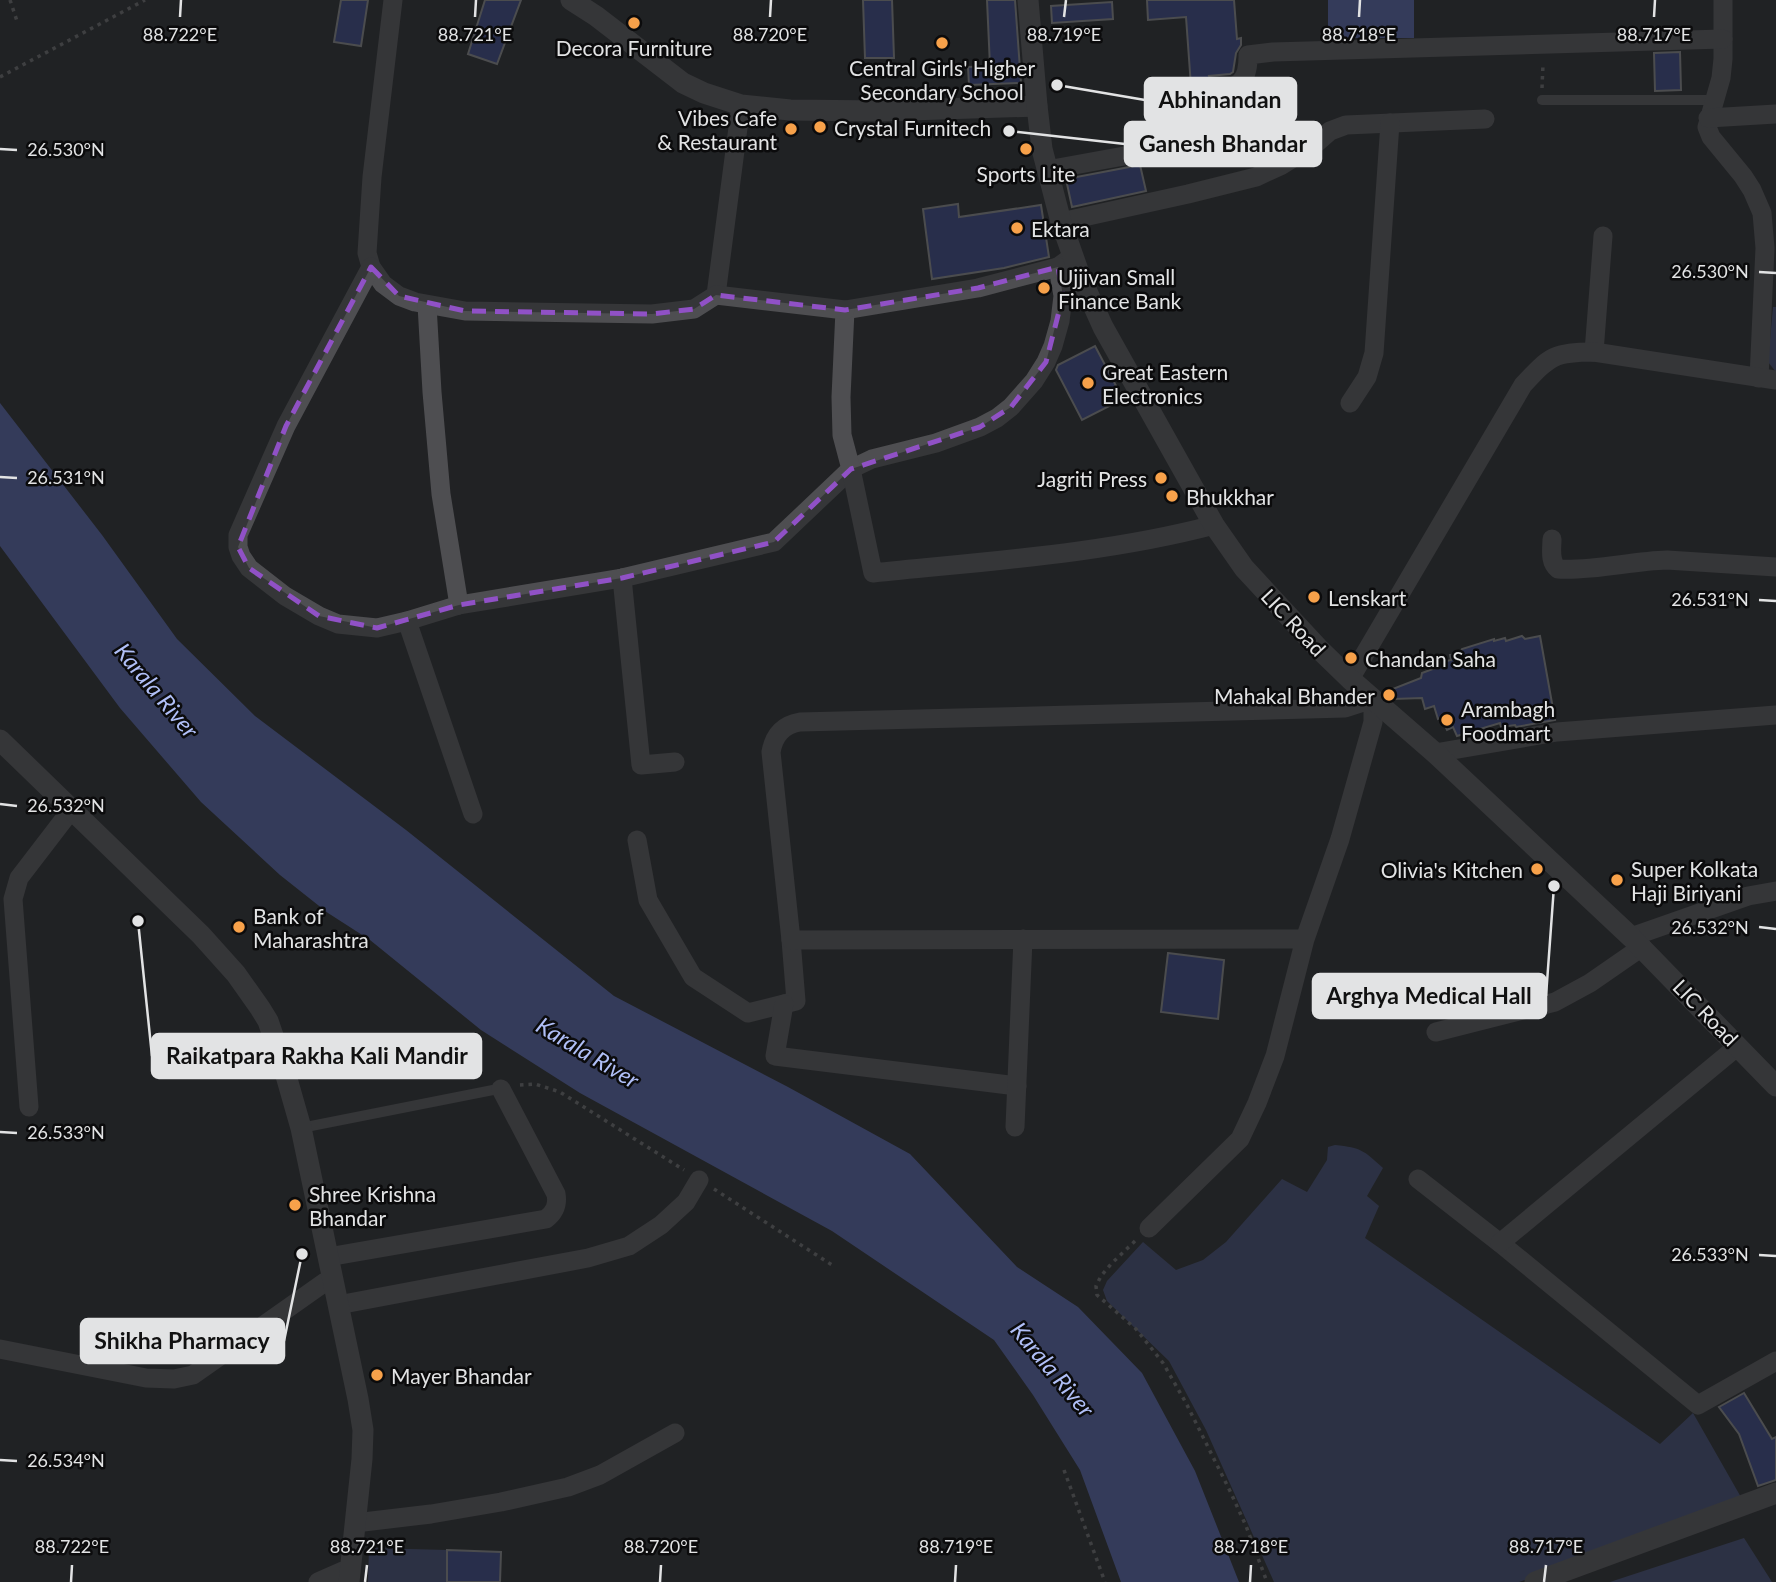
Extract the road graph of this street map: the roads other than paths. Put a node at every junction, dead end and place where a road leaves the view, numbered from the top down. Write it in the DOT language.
graph roads {
  1 [pos="393,0"];
  2 [pos="571,0"];
  3 [pos="1028,0"];
  4 [pos="1723,0"];
  5 [pos="1723,39"];
  6 [pos="1542,100"];
  7 [pos="741,104"];
  8 [pos="1037,106"];
  9 [pos="998,107"];
  10 [pos="1711,109"];
  11 [pos="1776,114"];
  12 [pos="1485,119"];
  13 [pos="1390,123"];
  14 [pos="1042,149"];
  15 [pos="1047,170"];
  16 [pos="1062,222"];
  17 [pos="1603,236"];
  18 [pos="1066,262"];
  19 [pos="371,267"];
  20 [pos="716,295"];
  21 [pos="427,305"];
  22 [pos="845,310"];
  23 [pos="1594,352"];
  24 [pos="1768,379"];
  25 [pos="1350,403"];
  26 [pos="851,469"];
  27 [pos="1214,525"];
  28 [pos="1552,539"];
  29 [pos="1776,567"];
  30 [pos="622,578"];
  31 [pos="459,604"];
  32 [pos="407,621"];
  33 [pos="1350,679"];
  34 [pos="1373,699"];
  35 [pos="1776,715"];
  36 [pos="0,740"];
  37 [pos="1435,753"];
  38 [pos="675,762"];
  39 [pos="13,763"];
  40 [pos="68,813"];
  41 [pos="473,814"];
  42 [pos="637,840"];
  43 [pos="1776,891"];
  44 [pos="1023,939"];
  45 [pos="1305,939"];
  46 [pos="791,940"];
  47 [pos="1637,942"];
  48 [pos="784,1004"];
  49 [pos="1436,1032"];
  50 [pos="1738,1046"];
  51 [pos="1017,1086"];
  52 [pos="1776,1086"];
  53 [pos="504,1088"];
  54 [pos="29,1107"];
  55 [pos="1015,1127"];
  56 [pos="297,1129"];
  57 [pos="1418,1178"];
  58 [pos="699,1180"];
  59 [pos="1149,1228"];
  60 [pos="1500,1242"];
  61 [pos="328,1257"];
  62 [pos="325,1282"];
  63 [pos="338,1305"];
  64 [pos="0,1349"];
  65 [pos="1776,1361"];
  66 [pos="675,1433"];
  67 [pos="1776,1493"];
  68 [pos="355,1523"];
  69 [pos="345,1578"];
  70 [pos="318,1582"];
  71 [pos="1535,1582"];
  1 -- 19 [label="street"];
  2 -- 7 [label="street"];
  3 -- 8 [label="street, LIC Road"];
  4 -- 5 [label="street"];
  5 -- 10 [label="street"];
  5 -- 15 [label="street"];
  6 -- 10 [label="lane"];
  7 -- 9 [label="street"];
  7 -- 20 [label="street"];
  8 -- 9 [label="street"];
  8 -- 14 [label="street, LIC Road"];
  9 -- 14 [label="street"];
  10 -- 11 [label="street"];
  10 -- 24 [label="street"];
  12 -- 13 [label="street"];
  13 -- 16 [label="street"];
  13 -- 25 [label="street"];
  14 -- 15 [label="street, LIC Road"];
  15 -- 16 [label="street, LIC Road"];
  16 -- 18 [label="street, LIC Road"];
  17 -- 23 [label="street"];
  18 -- 22 [label="street"];
  18 -- 26 [label="street"];
  18 -- 27 [label="street, LIC Road"];
  19 -- 21 [label="street"];
  19 -- 32 [label="street"];
  20 -- 21 [label="street"];
  20 -- 22 [label="street"];
  21 -- 31 [label="street"];
  22 -- 26 [label="street"];
  23 -- 24 [label="street"];
  23 -- 33 [label="street"];
  26 -- 27 [label="street"];
  26 -- 30 [label="street"];
  27 -- 33 [label="street, LIC Road"];
  28 -- 29 [label="street"];
  30 -- 31 [label="street"];
  30 -- 38 [label="street"];
  31 -- 32 [label="street"];
  32 -- 41 [label="street"];
  33 -- 34 [label="street, LIC Road"];
  34 -- 37 [label="street, LIC Road"];
  34 -- 45 [label="street"];
  34 -- 46 [label="street"];
  35 -- 37 [label="street"];
  36 -- 39 [label="street"];
  37 -- 47 [label="street, LIC Road"];
  39 -- 40 [label="street"];
  40 -- 54 [label="street"];
  40 -- 56 [label="street"];
  42 -- 48 [label="street"];
  43 -- 47 [label="street"];
  44 -- 45 [label="street"];
  44 -- 46 [label="street"];
  44 -- 51 [label="street"];
  45 -- 59 [label="street"];
  46 -- 48 [label="street"];
  47 -- 49 [label="street"];
  47 -- 50 [label="street, LIC Road"];
  48 -- 51 [label="street"];
  50 -- 52 [label="street, LIC Road"];
  50 -- 60 [label="street"];
  51 -- 55 [label="street"];
  53 -- 56 [label="lane"];
  53 -- 61 [label="street"];
  56 -- 61 [label="street"];
  56 -- 62 [label="street"];
  57 -- 60 [label="street"];
  58 -- 63 [label="street"];
  60 -- 65 [label="street"];
  61 -- 63 [label="street"];
  62 -- 64 [label="street"];
  62 -- 69 [label="street"];
  63 -- 68 [label="street"];
  66 -- 68 [label="street"];
  67 -- 71 [label="street"];
  68 -- 69 [label="street"];
  69 -- 70 [label="street"];
}
